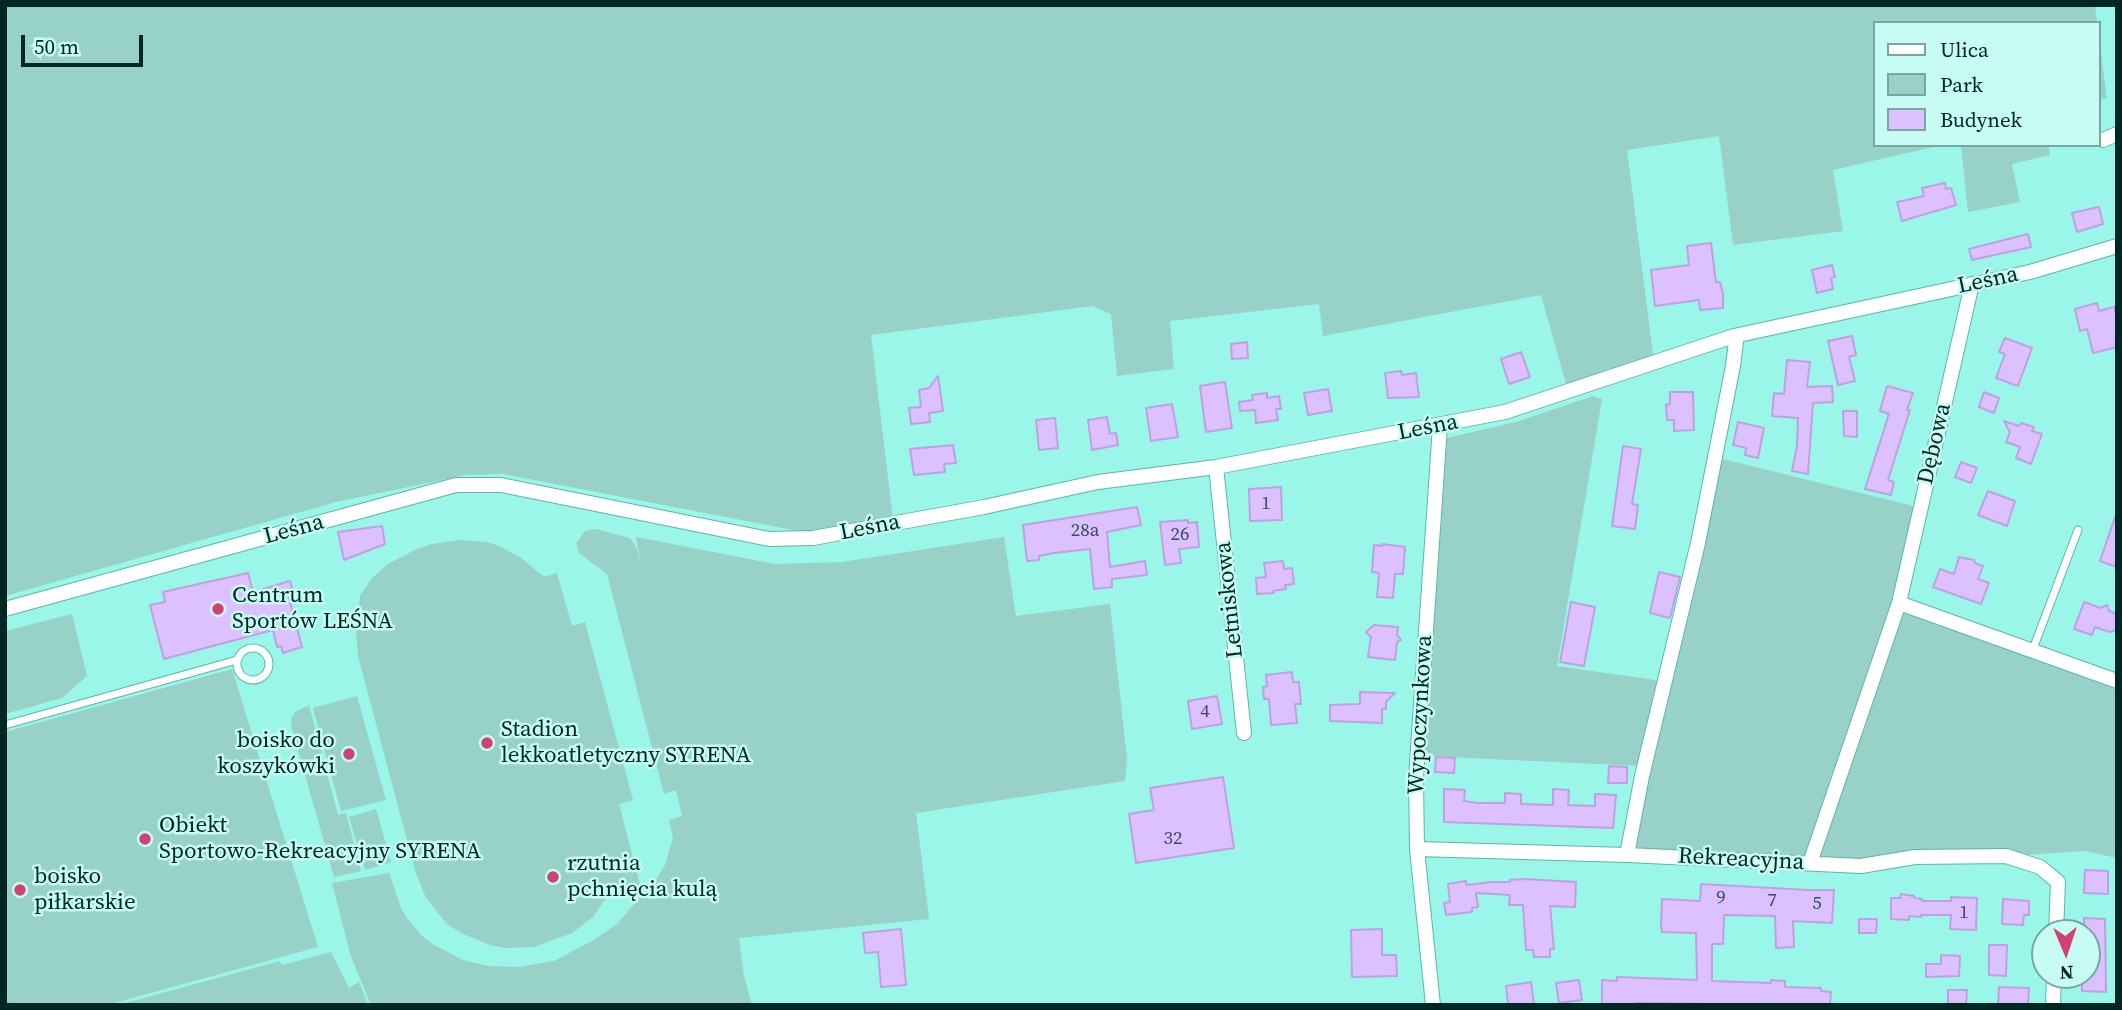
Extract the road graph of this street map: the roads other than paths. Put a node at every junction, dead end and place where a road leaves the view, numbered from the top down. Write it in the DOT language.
graph roads {
  1 [pos="2117,246"];
  2 [pos="1972,284"];
  3 [pos="1734,336"];
  4 [pos="1440,425"];
  5 [pos="1216,467"];
  6 [pos="2078,530"];
  7 [pos="1899,603"];
  8 [pos="5,609"];
  9 [pos="2033,649"];
  10 [pos="237,660"];
  11 [pos="2117,681"];
  12 [pos="5,726"];
  13 [pos="1244,733"];
  14 [pos="1416,849"];
  15 [pos="1627,855"];
  16 [pos="1810,863"];
  17 [pos="2057,919"];
  18 [pos="1433,1005"];
  1 -- 2 [label="street, Leśna"];
  2 -- 3 [label="street, Leśna"];
  2 -- 7 [label="street, Dębowa"];
  3 -- 4 [label="street, Leśna"];
  3 -- 15 [label="street"];
  4 -- 5 [label="street, Leśna"];
  4 -- 14 [label="street, Wypoczynkowa"];
  5 -- 8 [label="street, Leśna"];
  5 -- 13 [label="street, Letniskowa"];
  6 -- 9 [label="lane"];
  7 -- 9 [label="street"];
  7 -- 16 [label="street, Dębowa"];
  9 -- 11 [label="street"];
  10 -- 10 [label="lane"];
  10 -- 12 [label="lane"];
  14 -- 15 [label="street, Rekreacyjna"];
  14 -- 18 [label="street, Wypoczynkowa"];
  15 -- 16 [label="street, Rekreacyjna"];
  16 -- 17 [label="street, Rekreacyjna"];
}
